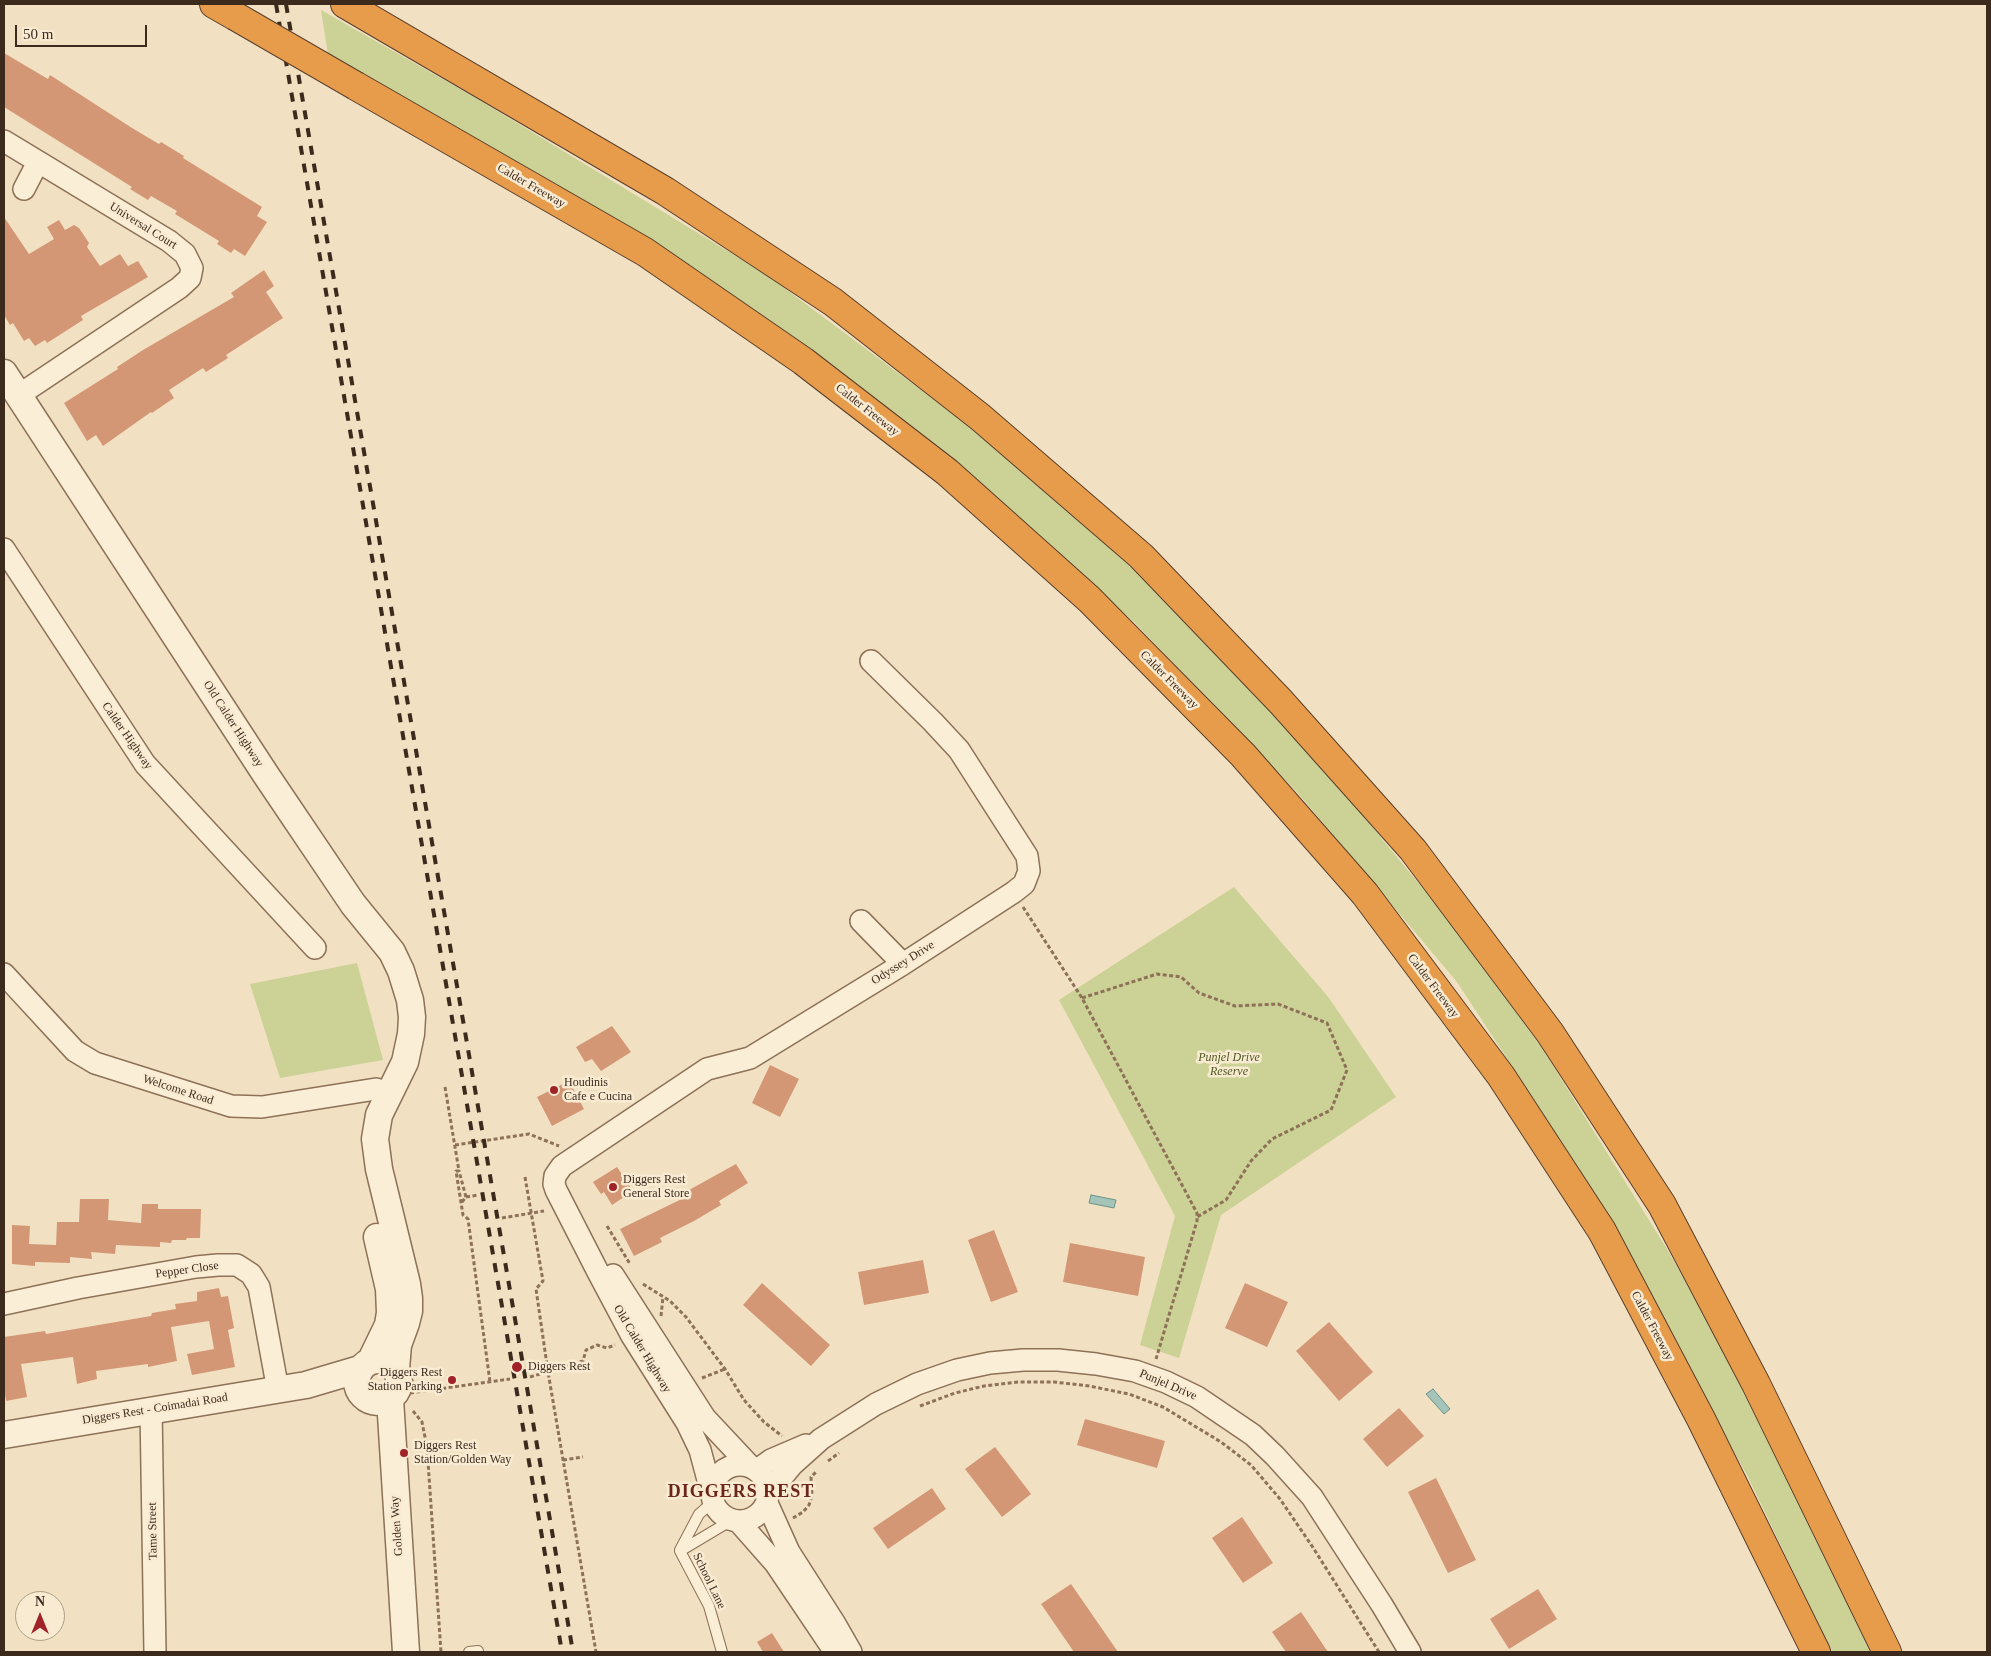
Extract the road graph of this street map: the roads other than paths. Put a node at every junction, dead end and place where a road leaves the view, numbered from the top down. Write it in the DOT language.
graph roads {
  1 [pos="345,4"];
  2 [pos="225,10"];
  3 [pos="4,141"];
  4 [pos="38,162"];
  5 [pos="24,189"];
  6 [pos="4,373"];
  7 [pos="19,395"];
  8 [pos="4,549"];
  9 [pos="871,661"];
  10 [pos="353,904"];
  11 [pos="861,920"];
  12 [pos="315,948"];
  13 [pos="903,964"];
  14 [pos="4,975"];
  15 [pos="386,1089"];
  16 [pos="560,1198"];
  17 [pos="4,1304"];
  18 [pos="396,1369"];
  19 [pos="363,1372"];
  20 [pos="278,1390"];
  21 [pos="400,1396"];
  22 [pos="150,1409"];
  23 [pos="4,1435"];
  24 [pos="808,1457"];
  25 [pos="754,1468"];
  26 [pos="713,1498"];
  27 [pos="768,1499"];
  28 [pos="735,1520"];
  29 [pos="680,1551"];
  30 [pos="155,1652"];
  31 [pos="406,1652"];
  32 [pos="722,1652"];
  33 [pos="835,1652"];
  34 [pos="850,1652"];
  35 [pos="1410,1652"];
  36 [pos="1816,1652"];
  37 [pos="1887,1652"];
  1 -- 37 [label="highway"];
  2 -- 36 [label="highway, Calder Freeway, bridge"];
  3 -- 4 [label="street, Universal Court"];
  4 -- 5 [label="street"];
  4 -- 7 [label="street, Universal Court"];
  6 -- 7 [label="street, Old Calder Highway"];
  7 -- 10 [label="street, Old Calder Highway"];
  8 -- 12 [label="street, Calder Highway"];
  9 -- 13 [label="street, Odyssey Drive"];
  10 -- 15 [label="street"];
  10 -- 15 [label="street, Old Calder Highway"];
  11 -- 13 [label="street"];
  13 -- 16 [label="street, Odyssey Drive"];
  14 -- 15 [label="street, Welcome Road"];
  15 -- 18 [label="street"];
  15 -- 19 [label="street"];
  16 -- 25 [label="street, Old Calder Highway"];
  16 -- 26 [label="street, Old Calder Highway"];
  17 -- 20 [label="street, Pepper Close"];
  18 -- 19 [label="street"];
  18 -- 21 [label="street"];
  19 -- 20 [label="street, Diggers Rest - Coimadai Road"];
  19 -- 21 [label="street"];
  20 -- 22 [label="street, Diggers Rest - Coimadai Road"];
  21 -- 31 [label="street, Golden Way"];
  22 -- 23 [label="street, Diggers Rest - Coimadai Road"];
  22 -- 30 [label="street, Tame Street"];
  24 -- 25 [label="street, Punjel Drive"];
  24 -- 27 [label="street, Punjel Drive"];
  24 -- 35 [label="street, Punjel Drive"];
  25 -- 26 [label="street"];
  25 -- 27 [label="street"];
  26 -- 28 [label="street"];
  26 -- 29 [label="lane"];
  27 -- 28 [label="street"];
  27 -- 34 [label="street"];
  28 -- 29 [label="lane"];
  28 -- 33 [label="street"];
  29 -- 32 [label="lane, School Lane"];
}
